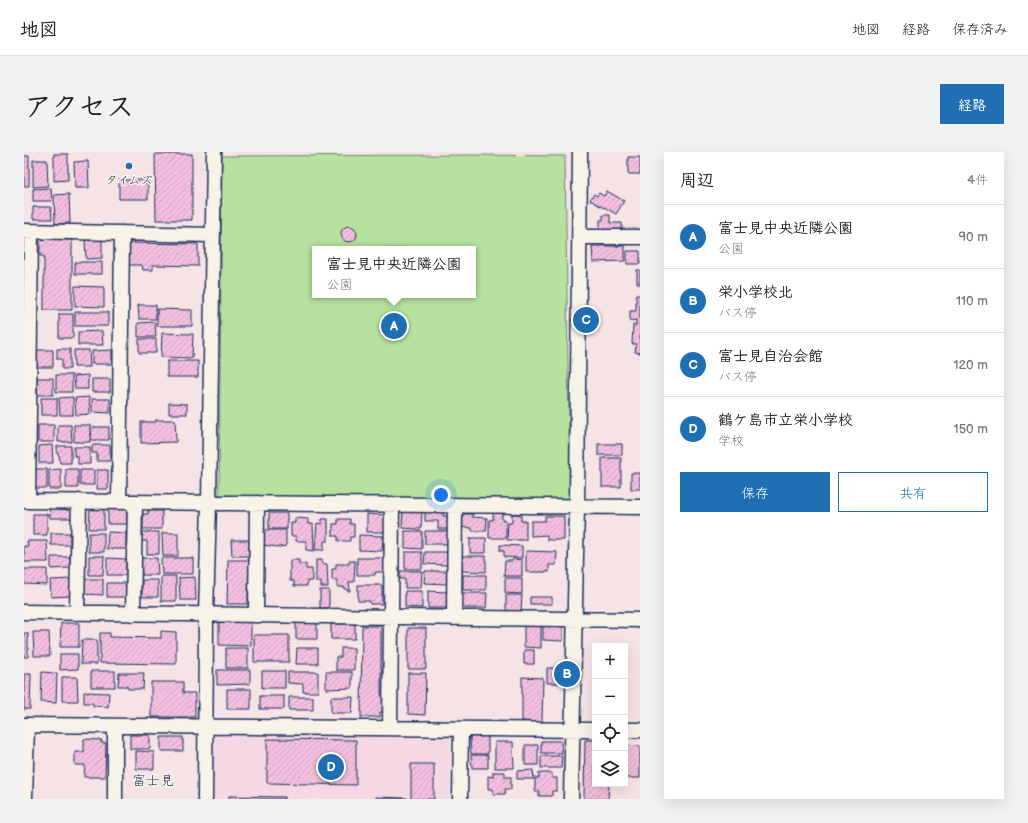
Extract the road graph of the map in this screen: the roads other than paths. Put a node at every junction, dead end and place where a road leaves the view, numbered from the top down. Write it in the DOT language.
graph roads {
  1 [pos="214,152"];
  2 [pos="580,152"];
  3 [pos="27,231"];
  4 [pos="122,233"];
  5 [pos="212,235"];
  6 [pos="580,237"];
  7 [pos="640,237"];
  8 [pos="26,501"];
  9 [pos="79,501"];
  10 [pos="119,501"];
  11 [pos="135,502"];
  12 [pos="209,503"];
  13 [pos="257,503"];
  14 [pos="392,504"];
  15 [pos="455,505"];
  16 [pos="577,506"];
  17 [pos="640,506"];
  18 [pos="24,612"];
  19 [pos="77,613"];
  20 [pos="133,614"];
  21 [pos="206,615"];
  22 [pos="256,615"];
  23 [pos="392,617"];
  24 [pos="454,618"];
  25 [pos="574,619"];
  26 [pos="640,620"];
  27 [pos="25,725"];
  28 [pos="116,726"];
  29 [pos="205,727"];
  30 [pos="390,728"];
  31 [pos="461,729"];
  32 [pos="573,730"];
  33 [pos="592,730"];
  34 [pos="628,730"];
  35 [pos="640,730"];
  36 [pos="25,799"];
  37 [pos="115,799"];
  38 [pos="205,799"];
  39 [pos="460,799"];
  40 [pos="571,799"];
  1 -- 5 [label="street"];
  2 -- 6 [label="street"];
  3 -- 4 [label="street"];
  3 -- 8 [label="street"];
  4 -- 5 [label="street"];
  4 -- 10 [label="street"];
  5 -- 12 [label="street"];
  6 -- 7 [label="street"];
  6 -- 16 [label="street"];
  8 -- 9 [label="street"];
  9 -- 10 [label="street"];
  9 -- 19 [label="street"];
  10 -- 11 [label="street"];
  11 -- 12 [label="street"];
  11 -- 20 [label="street"];
  12 -- 13 [label="street"];
  12 -- 21 [label="street"];
  13 -- 14 [label="street"];
  13 -- 22 [label="street"];
  14 -- 15 [label="street"];
  14 -- 23 [label="street"];
  15 -- 16 [label="street"];
  15 -- 24 [label="street"];
  16 -- 17 [label="street"];
  16 -- 25 [label="street"];
  18 -- 19 [label="street"];
  19 -- 20 [label="street"];
  20 -- 21 [label="street"];
  21 -- 22 [label="street"];
  21 -- 29 [label="street"];
  22 -- 23 [label="street"];
  23 -- 24 [label="street"];
  23 -- 30 [label="street"];
  24 -- 25 [label="street"];
  25 -- 26 [label="street"];
  25 -- 32 [label="street"];
  27 -- 28 [label="street"];
  27 -- 36 [label="street"];
  28 -- 29 [label="street"];
  28 -- 37 [label="street"];
  29 -- 30 [label="street"];
  29 -- 38 [label="street"];
  30 -- 31 [label="street"];
  31 -- 32 [label="street"];
  31 -- 39 [label="street"];
  32 -- 33 [label="street"];
  32 -- 40 [label="street"];
  34 -- 35 [label="street"];
}
